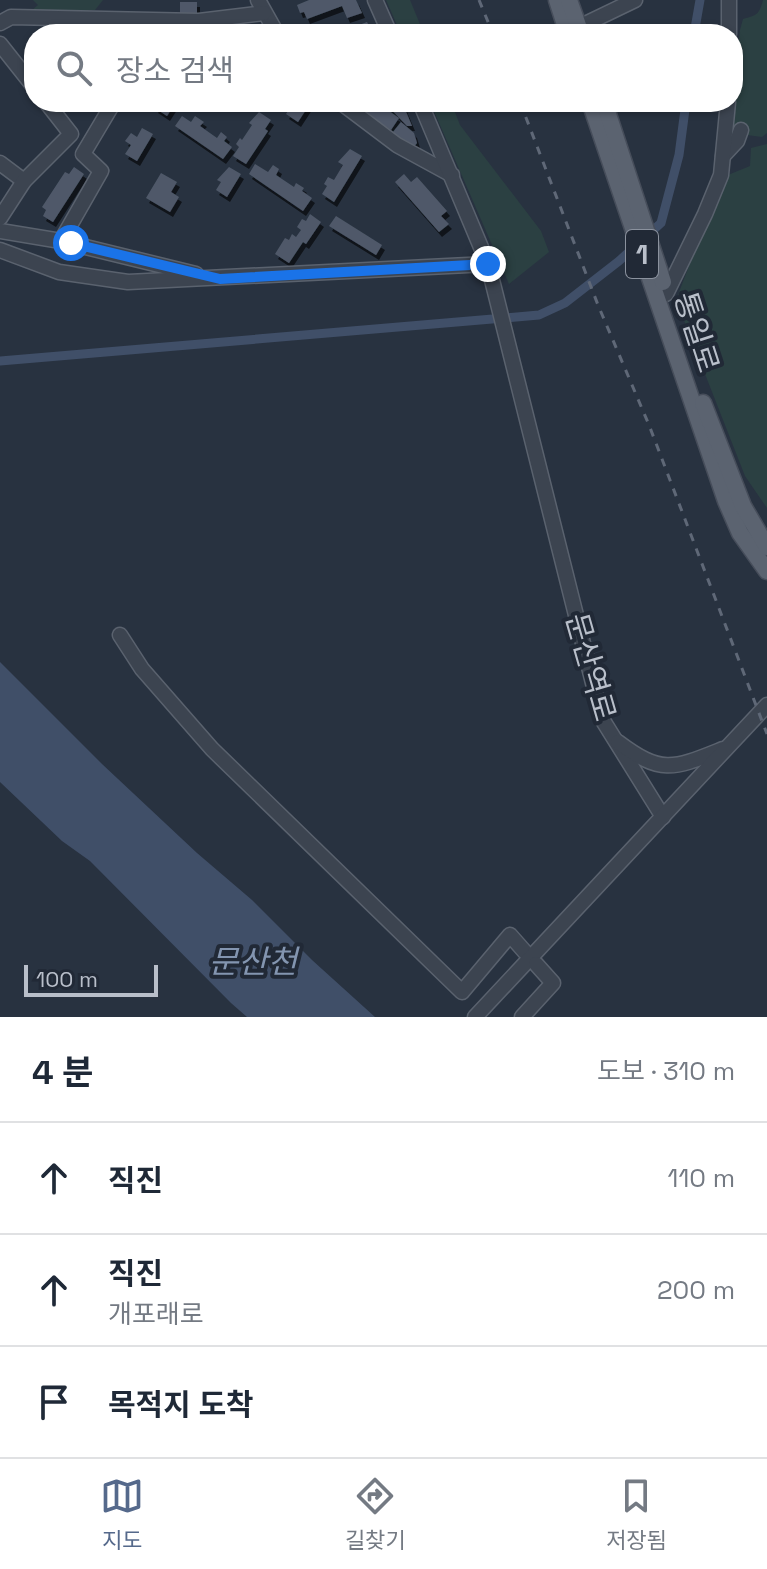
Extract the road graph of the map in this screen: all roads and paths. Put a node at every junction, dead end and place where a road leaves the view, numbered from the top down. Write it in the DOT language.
graph roads {
  1 [pos="375,0"];
  2 [pos="557,0"];
  3 [pos="569,0"];
  4 [pos="635,0"];
  5 [pos="729,0"];
  6 [pos="261,6"];
  7 [pos="0,23"];
  8 [pos="103,24"];
  9 [pos="181,24"];
  10 [pos="271,24"];
  11 [pos="386,24"];
  12 [pos="571,24"];
  13 [pos="574,24"];
  14 [pos="591,24"];
  15 [pos="729,24"];
  16 [pos="0,44"];
  17 [pos="24,74"];
  18 [pos="54,112"];
  19 [pos="107,112"];
  20 [pos="354,112"];
  21 [pos="424,112"];
  22 [pos="594,112"];
  23 [pos="607,112"];
  24 [pos="727,112"];
  25 [pos="741,130"];
  26 [pos="435,137"];
  27 [pos="413,153"];
  28 [pos="723,157"];
  29 [pos="0,163"];
  30 [pos="452,175"];
  31 [pos="24,181"];
  32 [pos="628,193"];
  33 [pos="0,218"];
  34 [pos="0,231"];
  35 [pos="61,241"];
  36 [pos="0,250"];
  37 [pos="488,264"];
  38 [pos="220,279"];
  39 [pos="666,304"];
  40 [pos="754,527"];
  41 [pos="767,547"];
  42 [pos="767,571"];
  43 [pos="120,635"];
  44 [pos="767,705"];
  45 [pos="613,738"];
  46 [pos="727,748"];
  47 [pos="663,817"];
  48 [pos="525,952"];
  49 [pos="536,964"];
  50 [pos="475,1017"];
  51 [pos="522,1017"];
  1 -- 11 [label="street"];
  2 -- 12 [label="main road"];
  3 -- 13 [label="main road"];
  4 -- 14 [label="street"];
  5 -- 15 [label="street"];
  6 -- 9 [label="street"];
  6 -- 10 [label="street"];
  7 -- 8 [label="street"];
  16 -- 17 [label="street"];
  18 -- 31 [label="street"];
  19 -- 35 [label="street"];
  20 -- 27 [label="street"];
  21 -- 26 [label="street"];
  22 -- 32 [label="main road, 통일로 / 1"];
  23 -- 32 [label="main road, 통일로 / 1"];
  24 -- 28 [label="street"];
  25 -- 28 [label="street"];
  26 -- 27 [label="street"];
  26 -- 30 [label="street"];
  27 -- 30 [label="street"];
  28 -- 39 [label="street"];
  29 -- 31 [label="street"];
  30 -- 37 [label="street"];
  31 -- 33 [label="street"];
  32 -- 39 [label="main road, 통일로 / 1"];
  34 -- 35 [label="street"];
  35 -- 38 [label="street"];
  36 -- 38 [label="street"];
  37 -- 38 [label="street"];
  37 -- 45 [label="street, 문산역로"];
  39 -- 40 [label="main road, 통일로 / 1"];
  40 -- 41 [label="main road, 통일로 / 1"];
  40 -- 42 [label="main road, 통일로 / 1"];
  43 -- 48 [label="street"];
  44 -- 46 [label="street"];
  45 -- 46 [label="street"];
  45 -- 47 [label="street, 문산역로"];
  46 -- 47 [label="street"];
  47 -- 50 [label="street"];
  49 -- 51 [label="street"];
}
